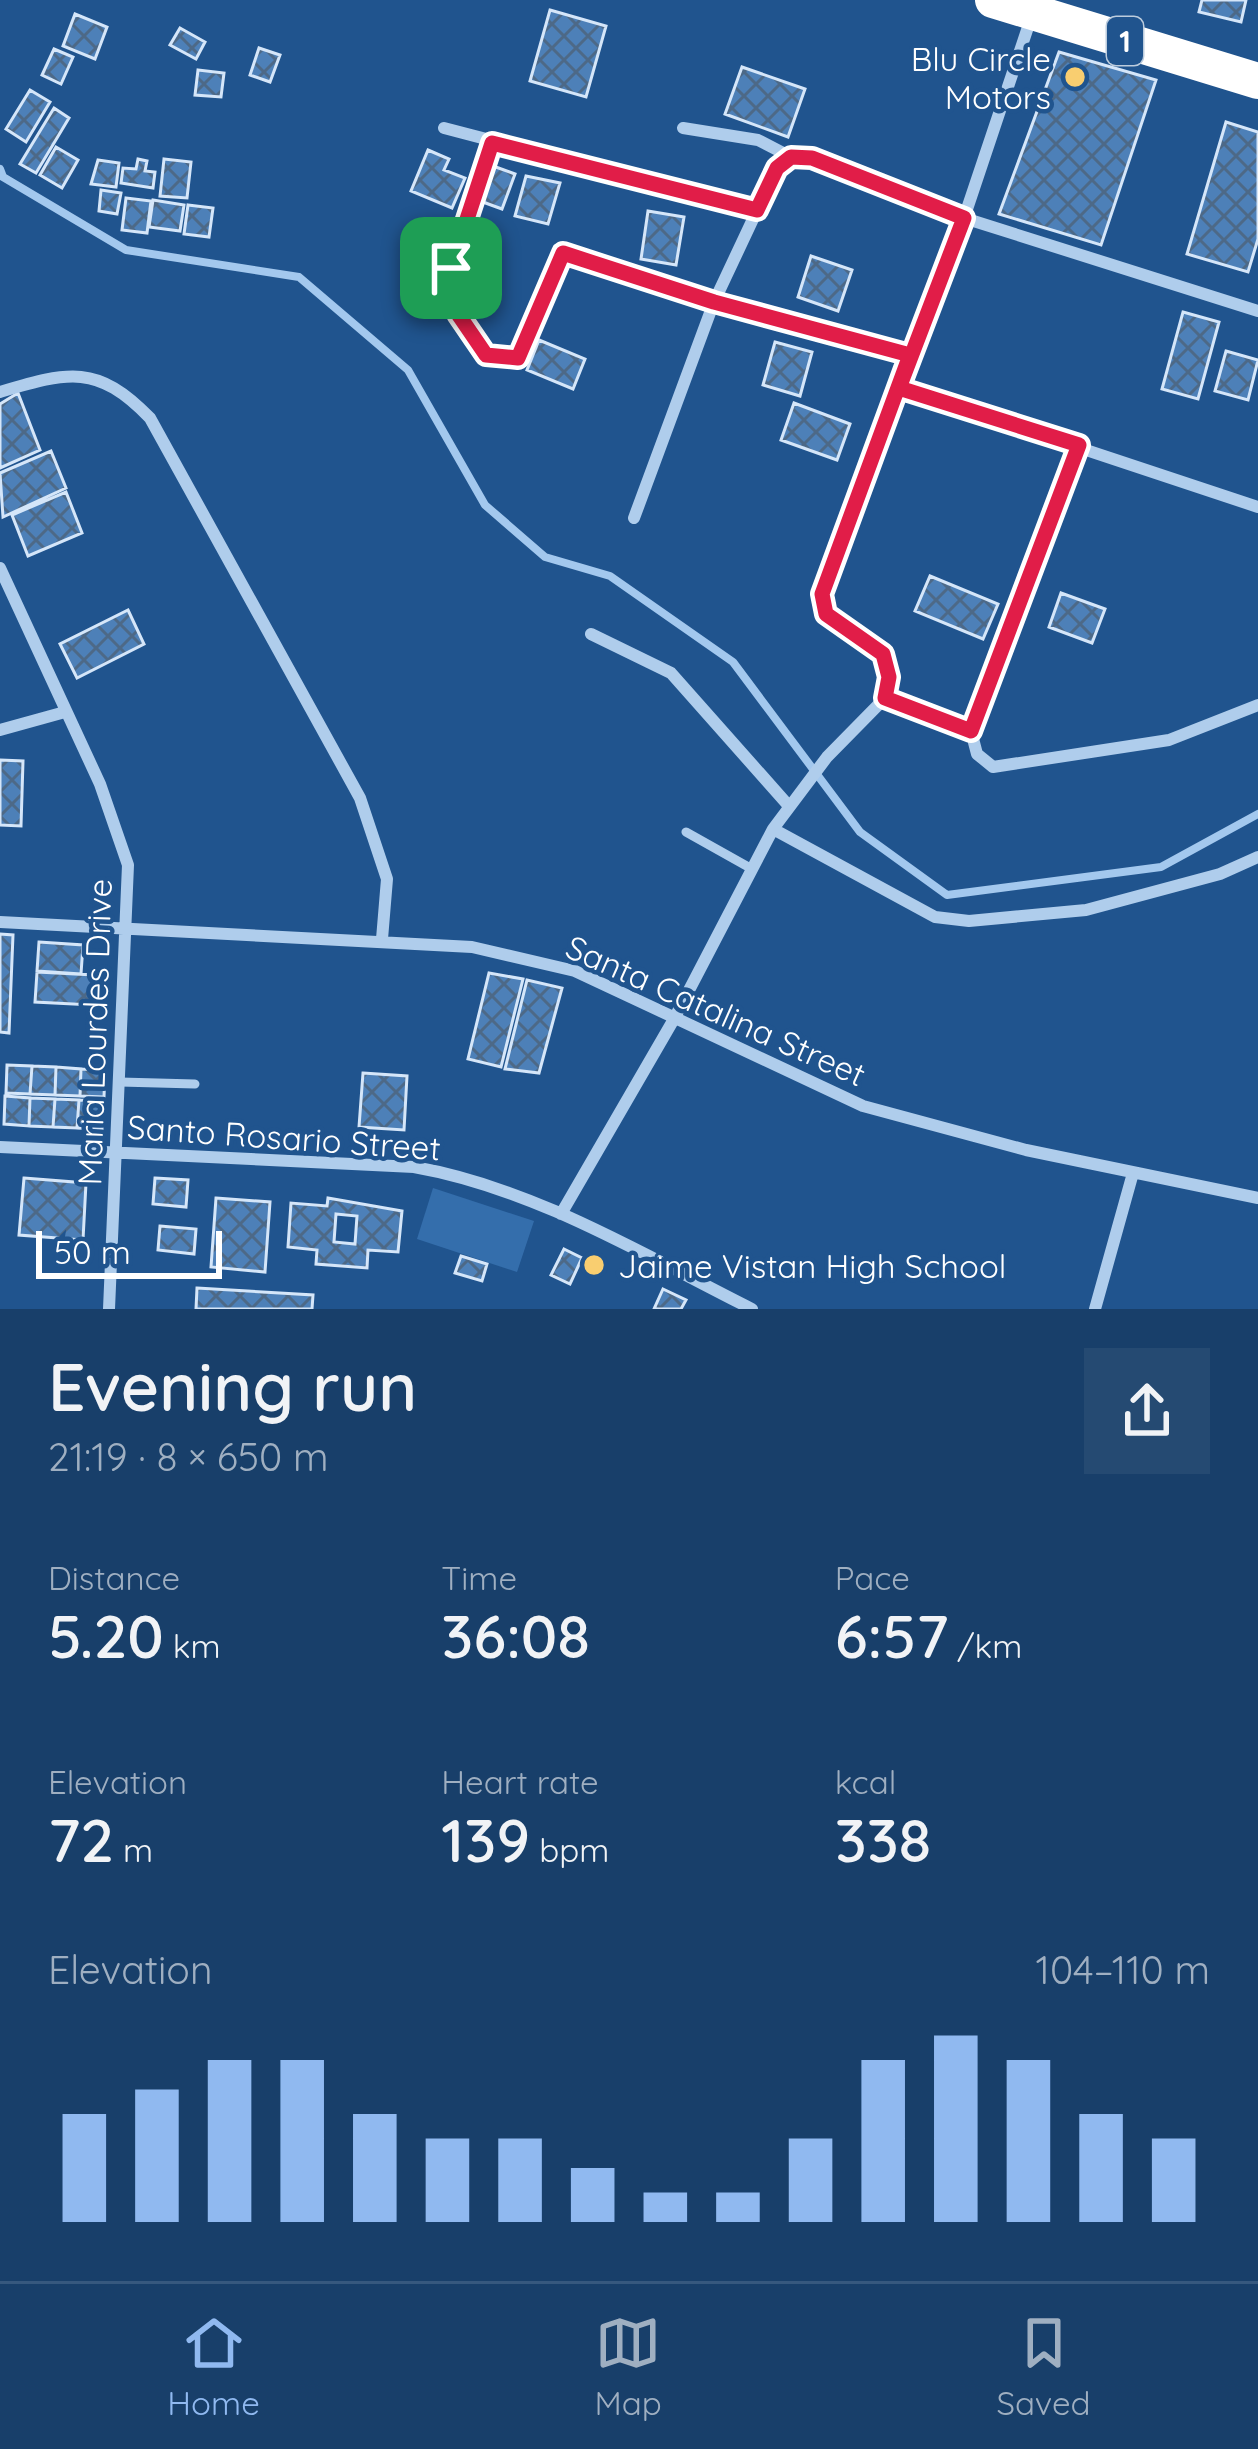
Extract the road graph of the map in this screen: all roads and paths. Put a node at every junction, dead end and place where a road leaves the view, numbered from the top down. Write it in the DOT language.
graph roads {
  1 [pos="993,0"];
  2 [pos="1032,13"];
  3 [pos="1258,81"];
  4 [pos="444,128"];
  5 [pos="682,128"];
  6 [pos="492,143"];
  7 [pos="791,157"];
  8 [pos="757,210"];
  9 [pos="964,218"];
  10 [pos="714,302"];
  11 [pos="1258,311"];
  12 [pos="910,355"];
  13 [pos="899,388"];
  14 [pos="0,392"];
  15 [pos="1079,445"];
  16 [pos="1258,507"];
  17 [pos="634,518"];
  18 [pos="0,568"];
  19 [pos="591,634"];
  20 [pos="885,698"];
  21 [pos="1258,705"];
  22 [pos="65,712"];
  23 [pos="0,730"];
  24 [pos="971,731"];
  25 [pos="792,800"];
  26 [pos="772,829"];
  27 [pos="686,832"];
  28 [pos="1258,857"];
  29 [pos="752,869"];
  30 [pos="0,922"];
  31 [pos="128,928"];
  32 [pos="382,939"];
  33 [pos="674,1018"];
  34 [pos="120,1082"];
  35 [pos="195,1084"];
  36 [pos="0,1147"];
  37 [pos="116,1153"];
  38 [pos="1133,1173"];
  39 [pos="1258,1198"];
  40 [pos="561,1214"];
  41 [pos="109,1309"];
  42 [pos="752,1309"];
  43 [pos="1095,1309"];
  1 -- 2 [label="highway, 1"];
  2 -- 3 [label="highway, 1"];
  2 -- 9 [label="street"];
  4 -- 6 [label="street"];
  5 -- 7 [label="street"];
  6 -- 8 [label="street"];
  6 -- 10 [label="street"];
  7 -- 8 [label="street"];
  7 -- 9 [label="street"];
  8 -- 10 [label="street"];
  9 -- 11 [label="street"];
  9 -- 12 [label="street"];
  10 -- 12 [label="street"];
  10 -- 17 [label="street"];
  12 -- 13 [label="street"];
  13 -- 15 [label="street"];
  13 -- 20 [label="street"];
  14 -- 32 [label="street"];
  15 -- 16 [label="street"];
  15 -- 24 [label="street"];
  18 -- 22 [label="street, Maria Lourdes Drive"];
  19 -- 25 [label="street"];
  20 -- 24 [label="street"];
  20 -- 25 [label="street"];
  21 -- 24 [label="street"];
  22 -- 23 [label="street"];
  22 -- 31 [label="street, Maria Lourdes Drive"];
  25 -- 26 [label="street"];
  26 -- 28 [label="street"];
  26 -- 29 [label="street"];
  27 -- 29 [label="lane"];
  29 -- 33 [label="street"];
  30 -- 31 [label="street, Santa Catalina Street"];
  31 -- 32 [label="street, Santa Catalina Street"];
  31 -- 34 [label="street, Maria Lourdes Drive"];
  32 -- 33 [label="street, Santa Catalina Street"];
  33 -- 38 [label="street, Santa Catalina Street"];
  33 -- 40 [label="street"];
  34 -- 35 [label="lane"];
  34 -- 37 [label="street, Maria Lourdes Drive"];
  36 -- 37 [label="street, Santo Rosario Street"];
  37 -- 40 [label="street, Santo Rosario Street"];
  37 -- 41 [label="street, Maria Lourdes Drive"];
  38 -- 39 [label="street, Santa Catalina Street"];
  38 -- 43 [label="street"];
  40 -- 42 [label="street, Santo Rosario Street"];
}
